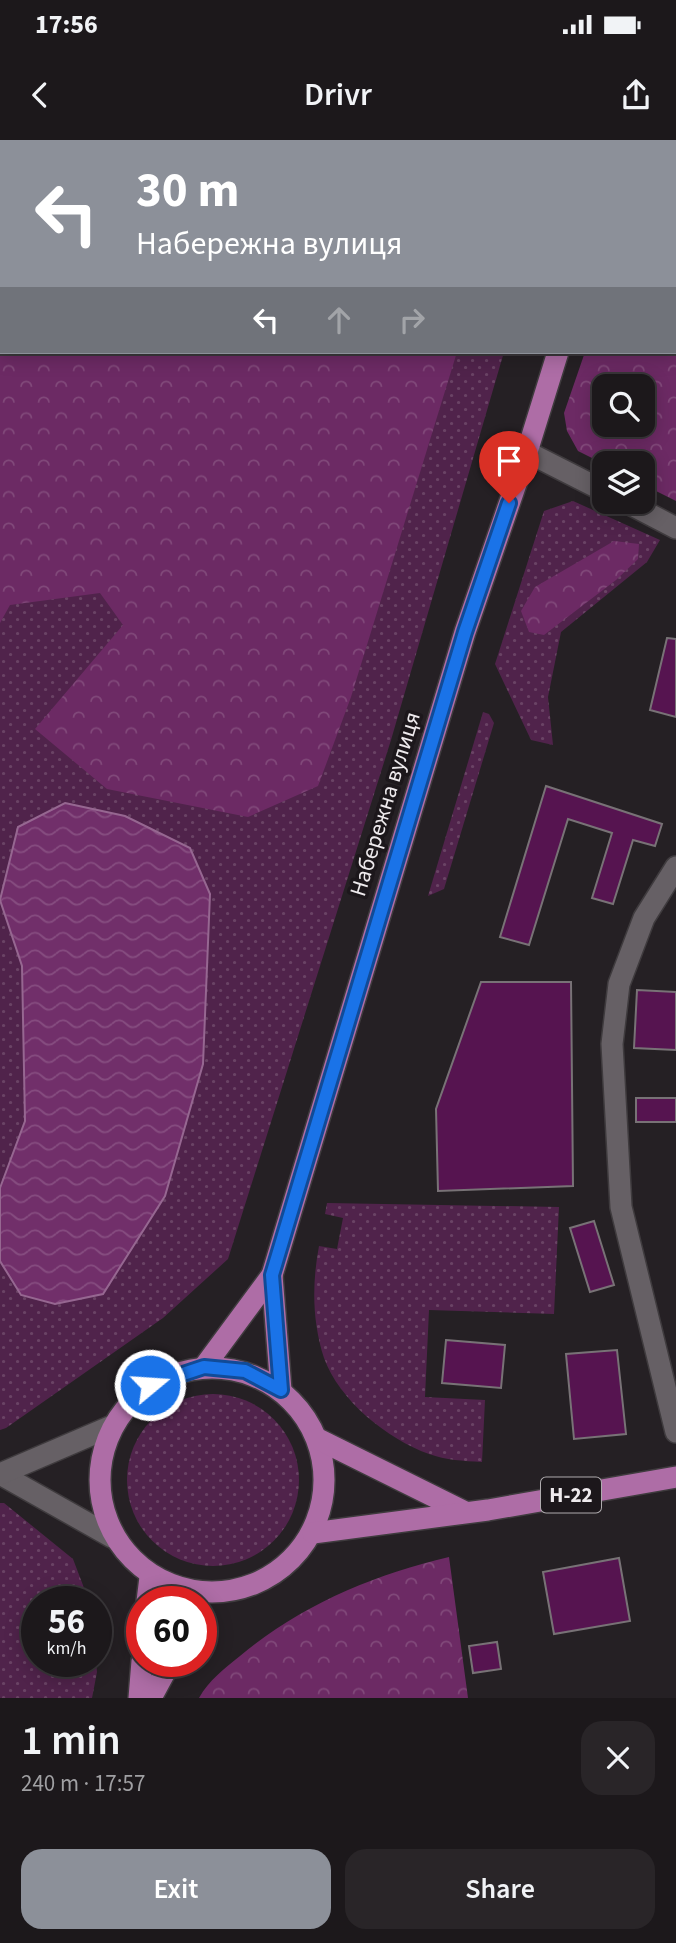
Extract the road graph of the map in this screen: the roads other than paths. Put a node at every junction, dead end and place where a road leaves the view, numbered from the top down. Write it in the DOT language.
graph roads {
  1 [pos="557,354"];
  2 [pos="527,452"];
  3 [pos="592,485"];
  4 [pos="649,514"];
  5 [pos="676,528"];
  6 [pos="676,867"];
  7 [pos="272,1275"];
  8 [pos="204,1367"];
  9 [pos="281,1390"];
  10 [pos="112,1426"];
  11 [pos="676,1432"];
  12 [pos="318,1439"];
  13 [pos="0,1474"];
  14 [pos="676,1477"];
  15 [pos="466,1512"];
  16 [pos="313,1534"];
  17 [pos="112,1537"];
  18 [pos="149,1577"];
  19 [pos="149,1586"];
  20 [pos="170,1586"];
  21 [pos="217,1597"];
  22 [pos="141,1677"];
  23 [pos="163,1677"];
  24 [pos="139,1698"];
  25 [pos="151,1698"];
  1 -- 2 [label="main road, Набережна вулиця"];
  2 -- 3 [label="street"];
  2 -- 7 [label="main road, Набережна вулиця"];
  4 -- 5 [label="street"];
  6 -- 11 [label="street"];
  7 -- 8 [label="main road, Набережна вулиця"];
  7 -- 9 [label="main road, Набережна вулиця"];
  8 -- 9 [label="main road"];
  8 -- 10 [label="main road"];
  9 -- 12 [label="main road"];
  10 -- 13 [label="street"];
  10 -- 17 [label="main road"];
  12 -- 15 [label="main road"];
  12 -- 16 [label="main road"];
  13 -- 17 [label="street"];
  14 -- 15 [label="main road, Н-22"];
  15 -- 16 [label="main road, Н-22"];
  16 -- 21 [label="main road"];
  17 -- 18 [label="main road"];
  18 -- 19 [label="main road"];
  18 -- 20 [label="main road"];
  22 -- 24 [label="main road"];
  23 -- 25 [label="main road"];
}
